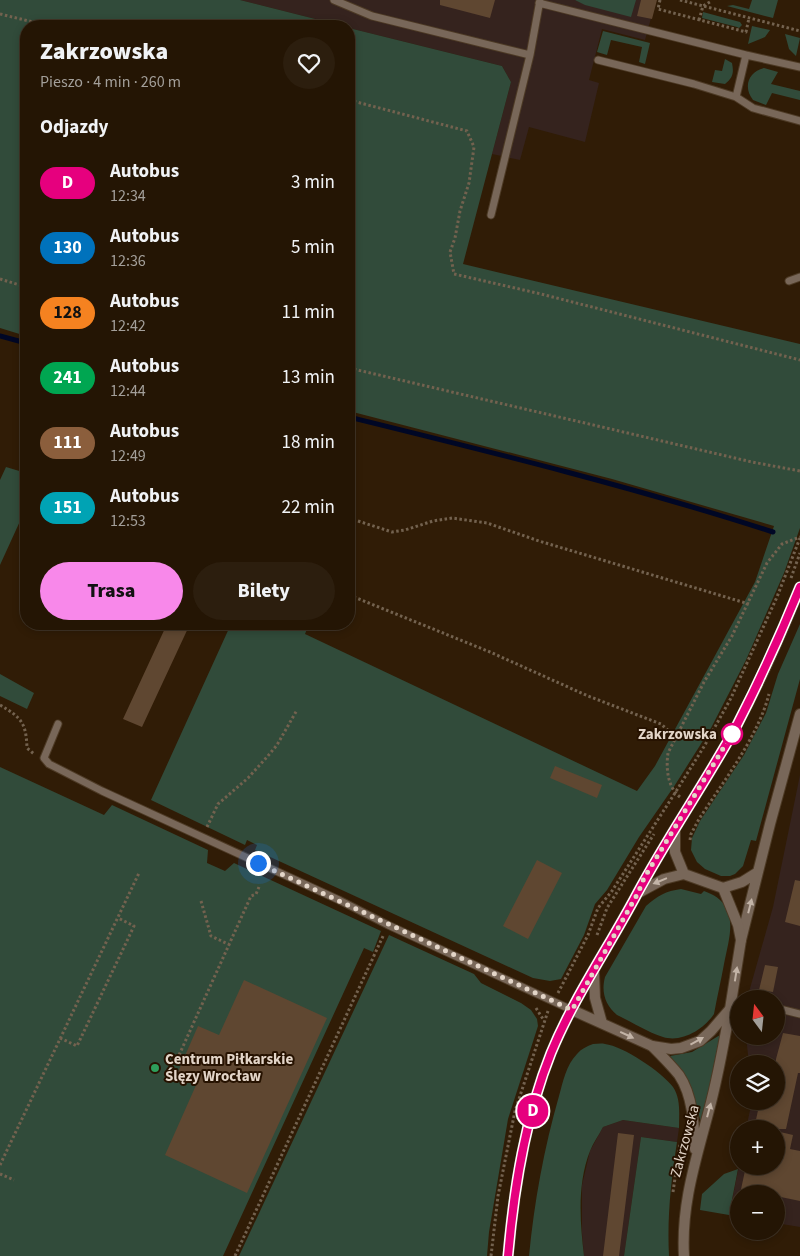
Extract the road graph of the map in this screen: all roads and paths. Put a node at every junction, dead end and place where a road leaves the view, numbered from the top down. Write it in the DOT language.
graph roads {
  1 [pos="334,0"];
  2 [pos="660,0"];
  3 [pos="680,0"];
  4 [pos="710,0"];
  5 [pos="539,2"];
  6 [pos="703,6"];
  7 [pos="0,14"];
  8 [pos="749,18"];
  9 [pos="25,20"];
  10 [pos="699,20"];
  11 [pos="800,32"];
  12 [pos="530,55"];
  13 [pos="746,55"];
  14 [pos="598,60"];
  15 [pos="800,67"];
  16 [pos="736,97"];
  17 [pos="355,102"];
  18 [pos="800,120"];
  19 [pos="490,216"];
  20 [pos="800,277"];
  21 [pos="0,279"];
  22 [pos="788,282"];
  23 [pos="20,285"];
  24 [pos="800,360"];
  25 [pos="355,369"];
  26 [pos="800,471"];
  27 [pos="358,521"];
  28 [pos="800,537"];
  29 [pos="800,552"];
  30 [pos="790,580"];
  31 [pos="800,587"];
  32 [pos="355,597"];
  33 [pos="749,604"];
  34 [pos="742,686"];
  35 [pos="0,706"];
  36 [pos="297,710"];
  37 [pos="800,714"];
  38 [pos="724,720"];
  39 [pos="58,724"];
  40 [pos="672,742"];
  41 [pos="44,758"];
  42 [pos="682,792"];
  43 [pos="676,794"];
  44 [pos="674,804"];
  45 [pos="699,819"];
  46 [pos="676,829"];
  47 [pos="203,837"];
  48 [pos="649,842"];
  49 [pos="689,842"];
  50 [pos="758,872"];
  51 [pos="139,873"];
  52 [pos="684,874"];
  53 [pos="260,887"];
  54 [pos="723,888"];
  55 [pos="638,893"];
  56 [pos="201,900"];
  57 [pos="118,918"];
  58 [pos="388,925"];
  59 [pos="595,940"];
  60 [pos="741,940"];
  61 [pos="230,945"];
  62 [pos="594,968"];
  63 [pos="568,981"];
  64 [pos="737,990"];
  65 [pos="730,1009"];
  66 [pos="572,1010"];
  67 [pos="785,1010"];
  68 [pos="800,1014"];
  69 [pos="602,1023"];
  70 [pos="60,1038"];
  71 [pos="652,1046"];
  72 [pos="175,1064"];
  73 [pos="695,1157"];
  74 [pos="0,1165"];
  75 [pos="0,1174"];
  76 [pos="14,1180"];
  77 [pos="235,1256"];
  78 [pos="508,1256"];
  79 [pos="684,1256"];
  1 -- 12 [label="lane"];
  2 -- 10 [label="path"];
  3 -- 6 [label="path"];
  4 -- 6 [label="path"];
  5 -- 12 [label="lane"];
  5 -- 13 [label="lane"];
  6 -- 8 [label="path"];
  6 -- 10 [label="path"];
  7 -- 9 [label="path"];
  8 -- 10 [label="path"];
  8 -- 11 [label="path"];
  12 -- 19 [label="lane"];
  13 -- 15 [label="lane"];
  13 -- 16 [label="lane"];
  14 -- 16 [label="lane"];
  16 -- 18 [label="lane"];
  17 -- 24 [label="path"];
  20 -- 22 [label="lane"];
  21 -- 23 [label="path"];
  25 -- 26 [label="path"];
  27 -- 33 [label="path"];
  28 -- 33 [label="path"];
  28 -- 43 [label="path"];
  29 -- 30 [label="path"];
  31 -- 46 [label="street"];
  32 -- 40 [label="path"];
  33 -- 40 [label="path"];
  34 -- 38 [label="path"];
  35 -- 41 [label="path"];
  36 -- 47 [label="path"];
  37 -- 50 [label="street, Zakrzowska"];
  39 -- 41 [label="lane"];
  40 -- 43 [label="path"];
  41 -- 47 [label="lane"];
  42 -- 44 [label="path"];
  43 -- 63 [label="path"];
  45 -- 49 [label="path"];
  46 -- 52 [label="street"];
  46 -- 55 [label="street"];
  47 -- 58 [label="lane"];
  48 -- 59 [label="path"];
  50 -- 54 [label="street"];
  60 -- 50 [label="street, Zakrzowska, one-way"];
  51 -- 57 [label="path"];
  52 -- 54 [label="street"];
  52 -- 55 [label="street, one-way"];
  53 -- 61 [label="path"];
  54 -- 60 [label="street"];
  55 -- 62 [label="street"];
  56 -- 61 [label="path"];
  57 -- 70 [label="path"];
  57 -- 70 [label="path"];
  58 -- 66 [label="lane"];
  58 -- 77 [label="path"];
  64 -- 60 [label="street, Zakrzowska, one-way"];
  61 -- 72 [label="path"];
  62 -- 66 [label="street"];
  62 -- 69 [label="street"];
  71 -- 65 [label="street, one-way"];
  73 -- 65 [label="street, Zakrzowska, one-way"];
  66 -- 69 [label="street"];
  66 -- 78 [label="street"];
  67 -- 68 [label="lane"];
  69 -- 71 [label="street, one-way"];
  70 -- 74 [label="path"];
  71 -- 73 [label="street"];
  73 -- 79 [label="street, Zakrzowska"];
  75 -- 76 [label="path"];
}
